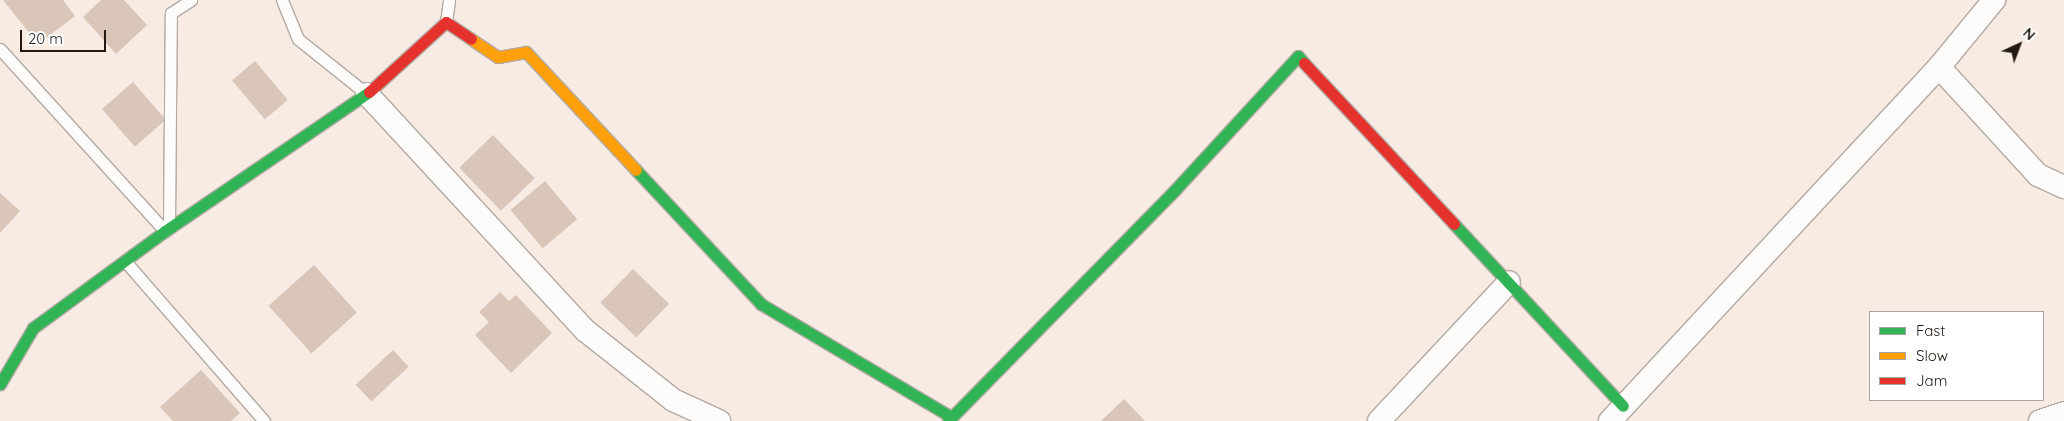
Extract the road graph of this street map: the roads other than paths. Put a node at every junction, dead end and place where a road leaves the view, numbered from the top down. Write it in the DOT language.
graph roads {
  1 [pos="190,0"];
  2 [pos="273,0"];
  3 [pos="448,0"];
  4 [pos="1994,0"];
  5 [pos="283,3"];
  6 [pos="446,22"];
  7 [pos="0,50"];
  8 [pos="1939,67"];
  9 [pos="367,94"];
  10 [pos="2064,187"];
  11 [pos="167,230"];
  12 [pos="125,261"];
  13 [pos="1509,282"];
  14 [pos="0,384"];
  15 [pos="1617,413"];
  16 [pos="2064,413"];
  17 [pos="949,419"];
  18 [pos="264,421"];
  19 [pos="719,421"];
  20 [pos="1379,421"];
  21 [pos="2040,421"];
  1 -- 11 [label="lane"];
  2 -- 5 [label="lane"];
  3 -- 6 [label="lane"];
  4 -- 8 [label="street"];
  5 -- 9 [label="lane"];
  6 -- 9 [label="street"];
  6 -- 17 [label="street"];
  7 -- 11 [label="lane"];
  8 -- 10 [label="street"];
  8 -- 15 [label="street"];
  9 -- 11 [label="street"];
  9 -- 19 [label="street"];
  11 -- 12 [label="street"];
  12 -- 14 [label="street"];
  12 -- 18 [label="lane"];
  13 -- 15 [label="street"];
  13 -- 17 [label="street"];
  13 -- 20 [label="street"];
  16 -- 21 [label="street"];
}
